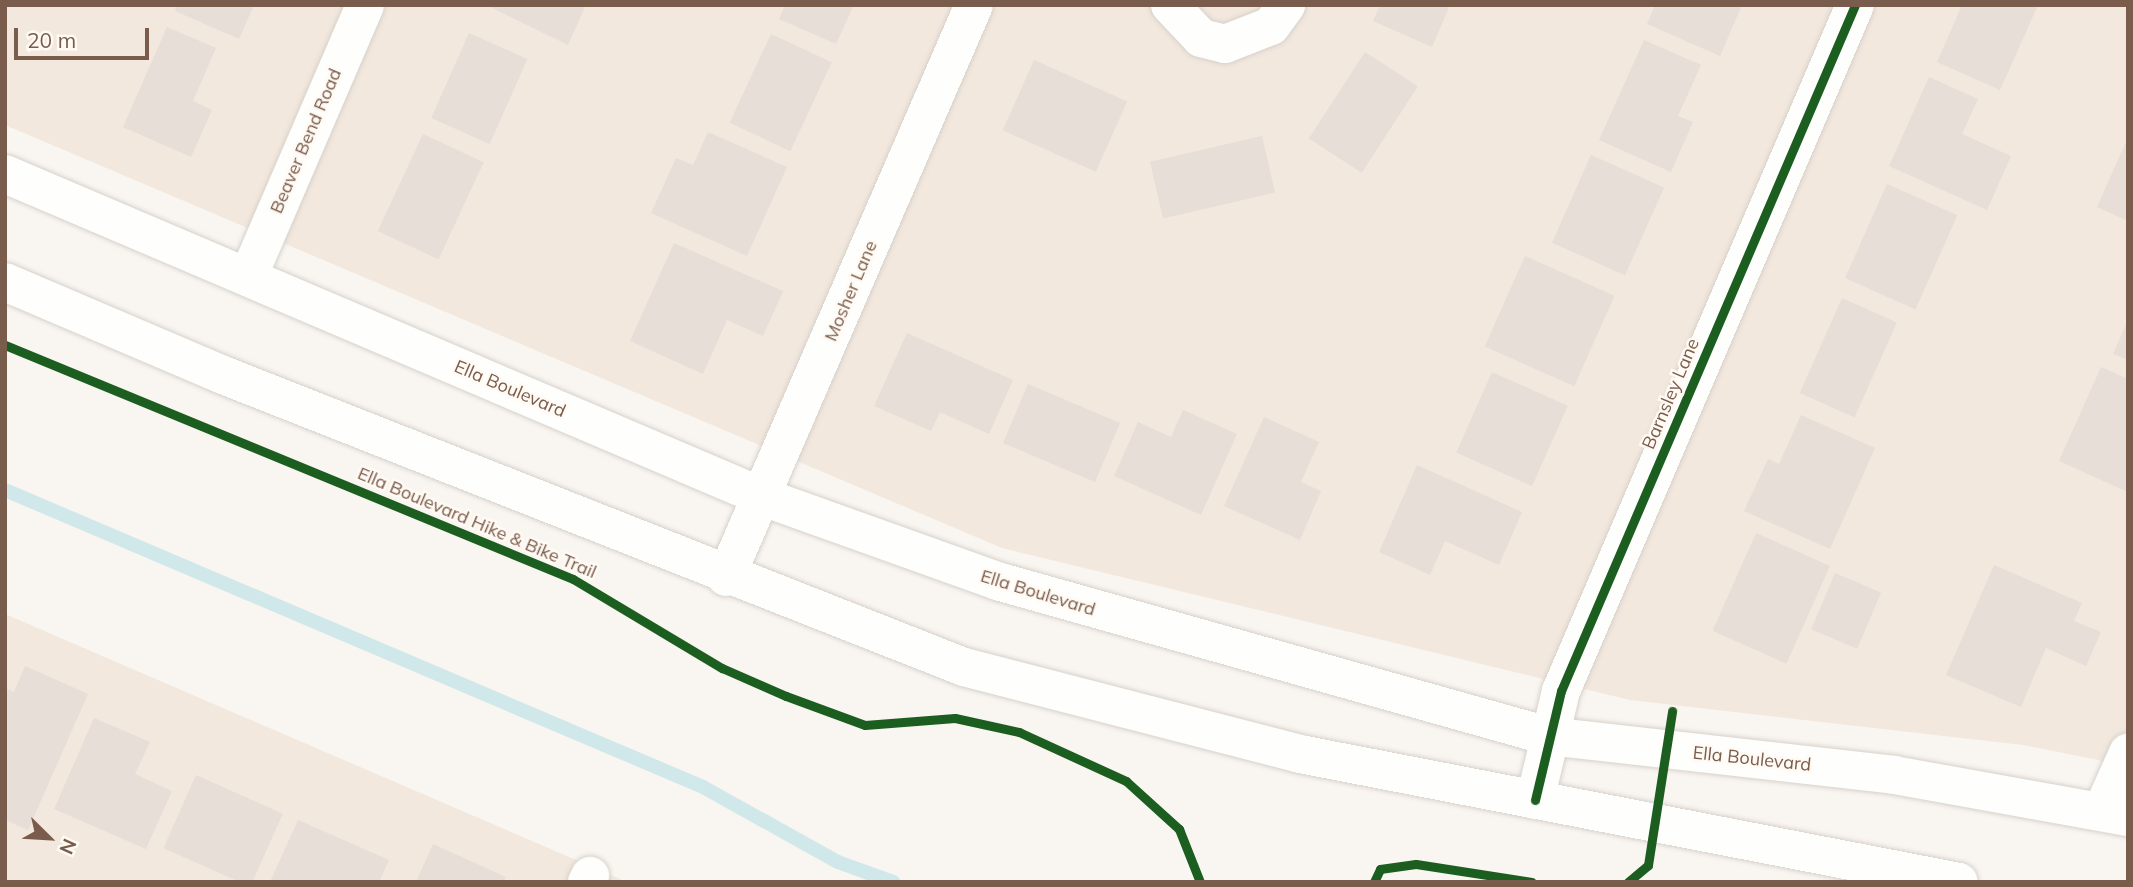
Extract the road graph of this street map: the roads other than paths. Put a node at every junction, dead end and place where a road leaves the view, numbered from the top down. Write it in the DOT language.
graph roads {
  1 [pos="365,5"];
  2 [pos="974,5"];
  3 [pos="1170,5"];
  4 [pos="1286,5"];
  5 [pos="1855,5"];
  6 [pos="5,174"];
  7 [pos="248,277"];
  8 [pos="5,282"];
  9 [pos="763,497"];
  10 [pos="726,577"];
  11 [pos="1548,736"];
  12 [pos="2128,752"];
  13 [pos="1535,800"];
  14 [pos="2115,814"];
  15 [pos="1959,882"];
  1 -- 7 [label="main road, Beaver Bend Road"];
  2 -- 9 [label="main road, Mosher Lane"];
  3 -- 4 [label="main road"];
  5 -- 11 [label="main road, Barnsley Lane"];
  6 -- 7 [label="main road, Ella Boulevard"];
  7 -- 9 [label="main road, Ella Boulevard"];
  8 -- 10 [label="main road"];
  9 -- 10 [label="main road, Mosher Lane"];
  9 -- 11 [label="main road, Ella Boulevard"];
  10 -- 13 [label="main road"];
  11 -- 13 [label="main road, Barnsley Lane"];
  11 -- 14 [label="main road, Ella Boulevard"];
  12 -- 14 [label="main road"];
  13 -- 15 [label="main road"];
}
